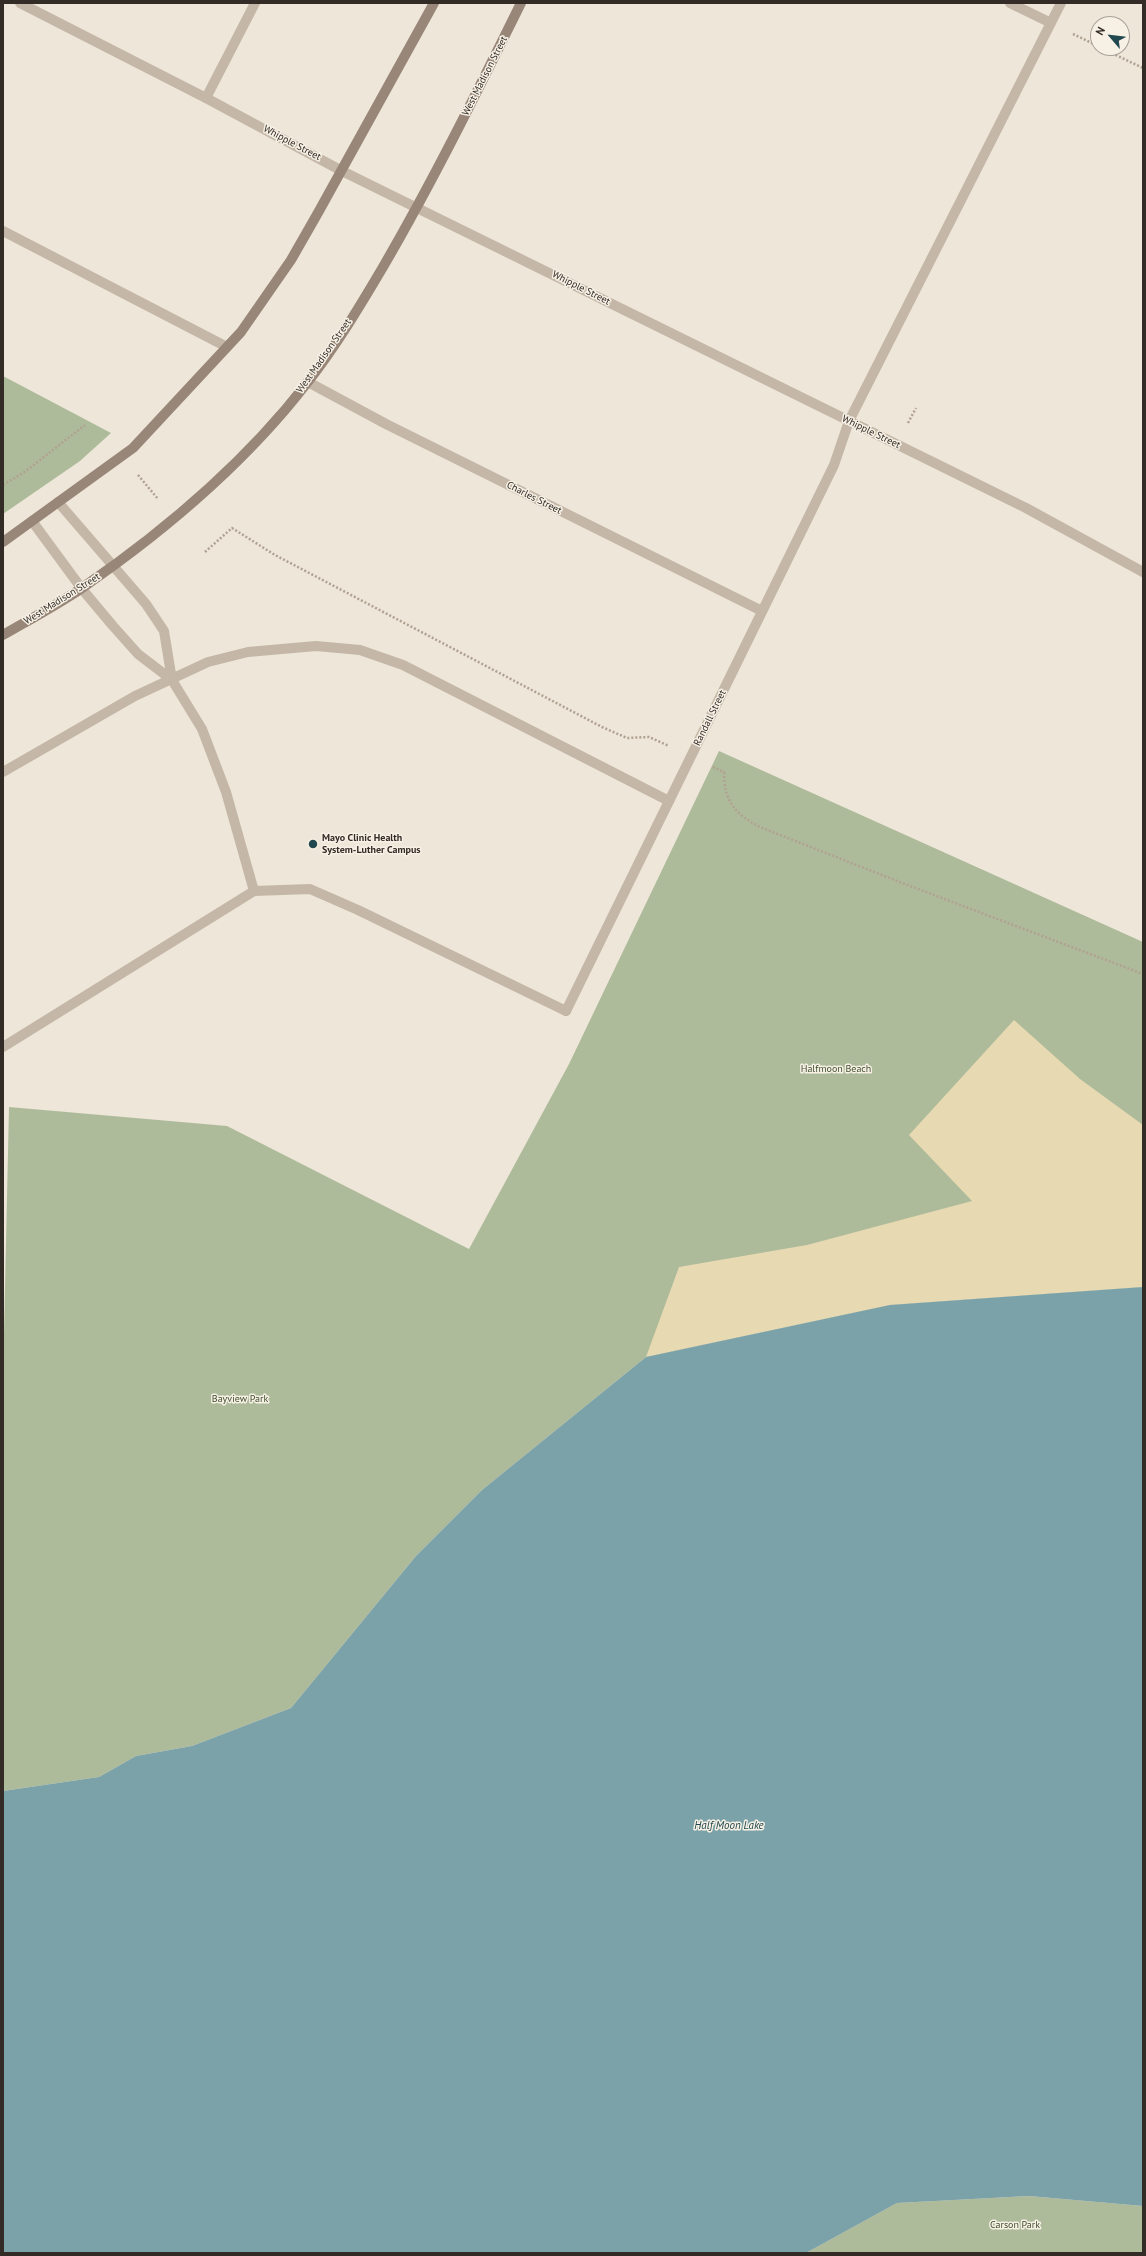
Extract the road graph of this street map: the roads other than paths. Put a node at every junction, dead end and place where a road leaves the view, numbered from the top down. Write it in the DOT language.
graph roads {
  1 [pos="20,3"];
  2 [pos="255,3"];
  3 [pos="434,3"];
  4 [pos="521,3"];
  5 [pos="1010,3"];
  6 [pos="1061,3"];
  7 [pos="1051,23"];
  8 [pos="206,98"];
  9 [pos="342,171"];
  10 [pos="418,206"];
  11 [pos="3,231"];
  12 [pos="227,347"];
  13 [pos="308,382"];
  14 [pos="849,422"];
  15 [pos="58,502"];
  16 [pos="32,521"];
  17 [pos="3,542"];
  18 [pos="113,565"];
  19 [pos="1143,571"];
  20 [pos="82,589"];
  21 [pos="762,611"];
  22 [pos="3,635"];
  23 [pos="172,680"];
  24 [pos="3,772"];
  25 [pos="669,802"];
  26 [pos="254,891"];
  27 [pos="3,1048"];
  1 -- 8 [label="street, Whipple Street"];
  2 -- 8 [label="street"];
  3 -- 9 [label="main road"];
  4 -- 10 [label="main road, West Madison Street"];
  5 -- 7 [label="street"];
  6 -- 7 [label="street, Randall Street"];
  7 -- 14 [label="street, Randall Street"];
  8 -- 9 [label="street, Whipple Street"];
  9 -- 10 [label="street, Whipple Street"];
  9 -- 12 [label="main road"];
  10 -- 13 [label="main road, West Madison Street"];
  10 -- 14 [label="street, Whipple Street"];
  11 -- 12 [label="street"];
  12 -- 15 [label="main road"];
  13 -- 18 [label="main road, West Madison Street"];
  13 -- 21 [label="street, Charles Street"];
  14 -- 19 [label="street, Whipple Street"];
  14 -- 21 [label="street, Randall Street"];
  15 -- 16 [label="main road"];
  15 -- 18 [label="street"];
  16 -- 17 [label="main road"];
  16 -- 20 [label="street"];
  18 -- 20 [label="main road, West Madison Street"];
  18 -- 23 [label="street"];
  20 -- 22 [label="main road, West Madison Street"];
  20 -- 23 [label="street"];
  21 -- 25 [label="street, Randall Street"];
  23 -- 24 [label="street"];
  23 -- 25 [label="street"];
  23 -- 26 [label="street"];
  25 -- 26 [label="street, Randall Street"];
  26 -- 27 [label="street"];
}
